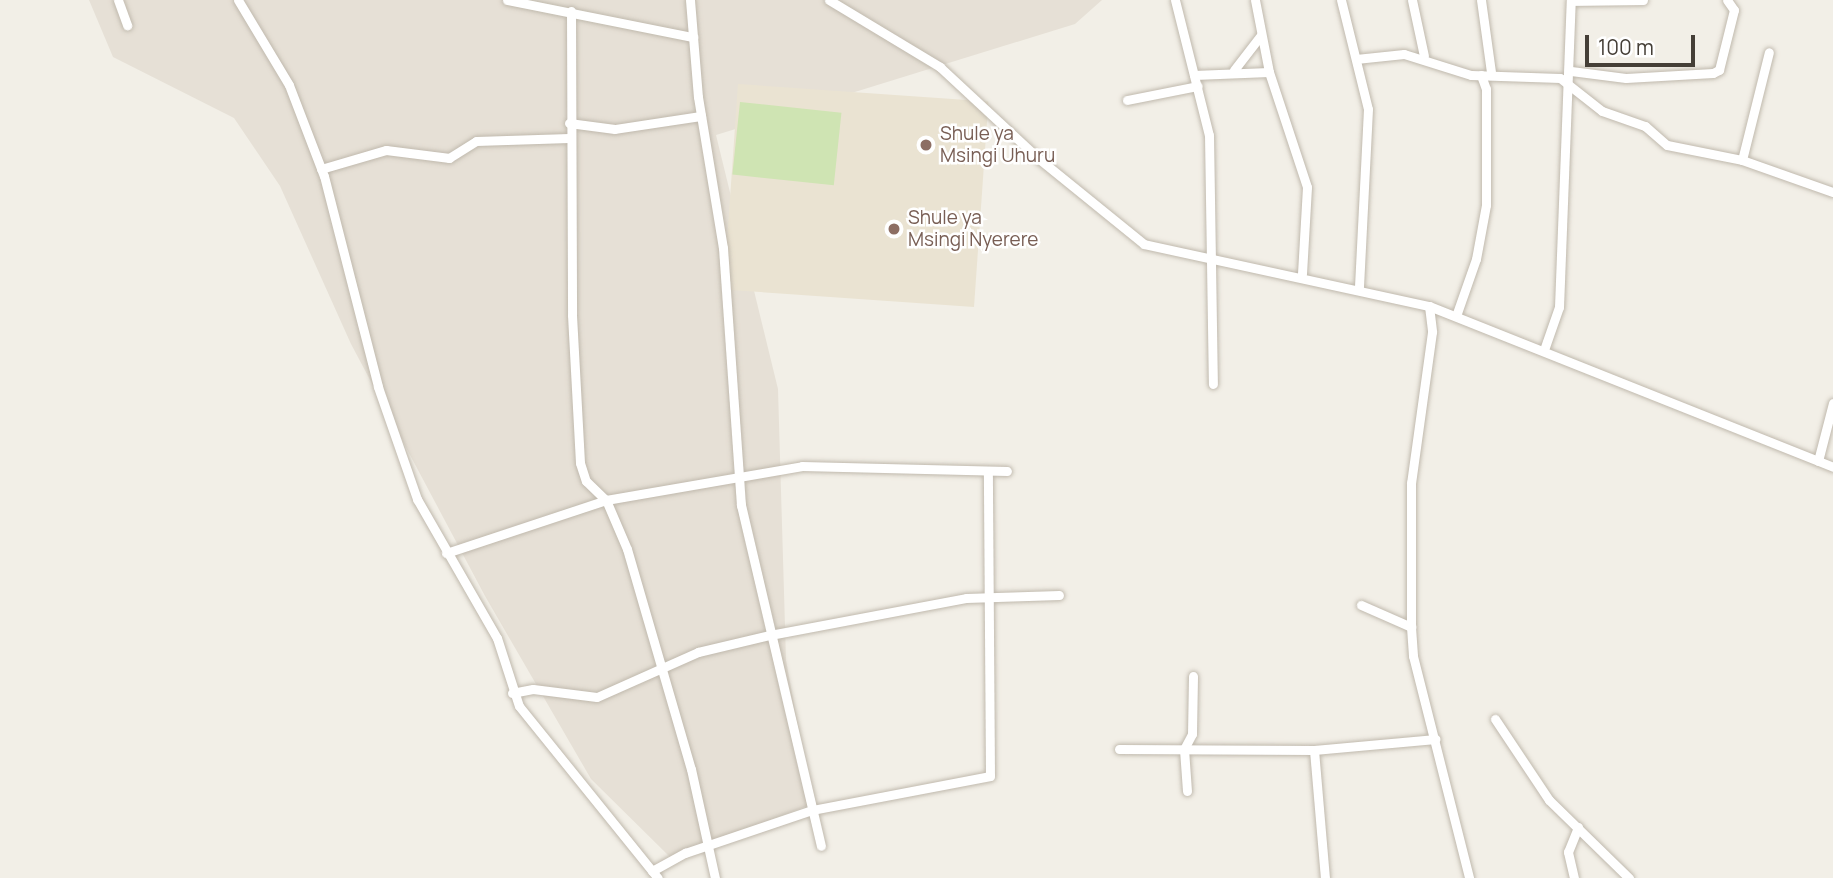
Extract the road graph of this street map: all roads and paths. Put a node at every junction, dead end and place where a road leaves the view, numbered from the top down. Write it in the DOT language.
graph roads {
  1 [pos="118,0"];
  2 [pos="237,0"];
  3 [pos="508,0"];
  4 [pos="690,0"];
  5 [pos="829,0"];
  6 [pos="1175,0"];
  7 [pos="1255,0"];
  8 [pos="1340,0"];
  9 [pos="1412,0"];
  10 [pos="1481,0"];
  11 [pos="1643,0"];
  12 [pos="1731,1"];
  13 [pos="571,11"];
  14 [pos="127,25"];
  15 [pos="1261,35"];
  16 [pos="693,37"];
  17 [pos="1769,52"];
  18 [pos="1424,56"];
  19 [pos="1356,59"];
  20 [pos="1234,70"];
  21 [pos="1571,71"];
  22 [pos="1269,72"];
  23 [pos="1486,73"];
  24 [pos="1194,75"];
  25 [pos="1572,84"];
  26 [pos="1198,86"];
  27 [pos="1127,100"];
  28 [pos="701,116"];
  29 [pos="569,123"];
  30 [pos="569,138"];
  31 [pos="1742,160"];
  32 [pos="321,169"];
  33 [pos="1833,192"];
  34 [pos="1208,261"];
  35 [pos="1302,274"];
  36 [pos="1359,288"];
  37 [pos="1429,306"];
  38 [pos="1456,316"];
  39 [pos="1545,347"];
  40 [pos="1213,384"];
  41 [pos="1833,403"];
  42 [pos="1818,461"];
  43 [pos="1833,467"];
  44 [pos="988,471"];
  45 [pos="1007,471"];
  46 [pos="738,476"];
  47 [pos="606,500"];
  48 [pos="446,553"];
  49 [pos="1059,595"];
  50 [pos="986,598"];
  51 [pos="1361,605"];
  52 [pos="1411,627"];
  53 [pos="770,635"];
  54 [pos="661,668"];
  55 [pos="1193,676"];
  56 [pos="512,692"];
  57 [pos="1495,719"];
  58 [pos="1436,739"];
  59 [pos="1119,749"];
  60 [pos="1184,749"];
  61 [pos="1314,750"];
  62 [pos="1187,791"];
  63 [pos="812,810"];
  64 [pos="1578,827"];
  65 [pos="708,846"];
  66 [pos="821,846"];
  67 [pos="655,875"];
  68 [pos="715,878"];
  69 [pos="1325,878"];
  70 [pos="1469,878"];
  71 [pos="1574,878"];
  72 [pos="1629,878"];
  1 -- 14 [label="street"];
  2 -- 32 [label="street"];
  3 -- 13 [label="street"];
  4 -- 16 [label="street"];
  5 -- 34 [label="street"];
  6 -- 24 [label="street"];
  7 -- 15 [label="street"];
  8 -- 19 [label="street"];
  9 -- 18 [label="street"];
  10 -- 23 [label="street"];
  11 -- 21 [label="street"];
  12 -- 21 [label="street"];
  13 -- 16 [label="street"];
  13 -- 29 [label="street"];
  15 -- 20 [label="street"];
  15 -- 22 [label="street"];
  16 -- 28 [label="street"];
  17 -- 31 [label="street"];
  18 -- 19 [label="street"];
  18 -- 23 [label="street"];
  19 -- 36 [label="street"];
  20 -- 22 [label="street"];
  20 -- 24 [label="street"];
  21 -- 25 [label="street"];
  22 -- 35 [label="street"];
  23 -- 25 [label="street"];
  23 -- 38 [label="street"];
  24 -- 26 [label="street"];
  25 -- 31 [label="street"];
  25 -- 39 [label="street"];
  26 -- 27 [label="street"];
  26 -- 34 [label="street"];
  28 -- 29 [label="street"];
  28 -- 46 [label="street"];
  29 -- 30 [label="street"];
  30 -- 32 [label="street"];
  30 -- 47 [label="street"];
  31 -- 33 [label="street"];
  32 -- 48 [label="street"];
  34 -- 35 [label="street"];
  34 -- 40 [label="street"];
  35 -- 36 [label="street"];
  36 -- 37 [label="street"];
  37 -- 38 [label="street"];
  37 -- 52 [label="street"];
  38 -- 39 [label="street"];
  39 -- 42 [label="street"];
  41 -- 42 [label="street"];
  42 -- 43 [label="street"];
  44 -- 45 [label="street"];
  44 -- 46 [label="street"];
  44 -- 50 [label="street"];
  46 -- 47 [label="street"];
  46 -- 53 [label="street"];
  47 -- 48 [label="street"];
  47 -- 54 [label="street"];
  48 -- 56 [label="street"];
  49 -- 50 [label="street"];
  50 -- 53 [label="street"];
  50 -- 63 [label="street"];
  51 -- 52 [label="street"];
  52 -- 58 [label="street"];
  53 -- 54 [label="street"];
  53 -- 63 [label="street"];
  54 -- 56 [label="street"];
  54 -- 65 [label="street"];
  55 -- 60 [label="street"];
  56 -- 67 [label="street"];
  57 -- 64 [label="street"];
  58 -- 61 [label="street"];
  58 -- 70 [label="street"];
  59 -- 60 [label="street"];
  60 -- 61 [label="street"];
  60 -- 62 [label="street"];
  61 -- 69 [label="street"];
  63 -- 65 [label="street"];
  63 -- 66 [label="street"];
  64 -- 71 [label="street"];
  64 -- 72 [label="street"];
  65 -- 67 [label="street"];
  65 -- 68 [label="street"];
}
